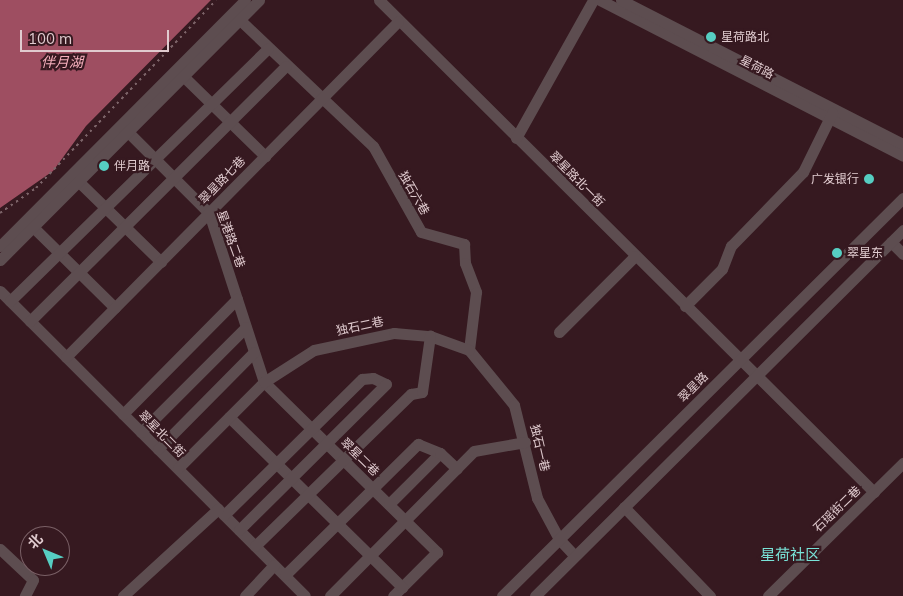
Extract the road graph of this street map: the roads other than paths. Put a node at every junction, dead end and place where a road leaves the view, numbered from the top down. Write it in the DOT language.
graph roads {
  1 [pos="245,0"];
  2 [pos="259,0"];
  3 [pos="379,0"];
  4 [pos="594,0"];
  5 [pos="600,0"];
  6 [pos="621,0"];
  7 [pos="240,20"];
  8 [pos="398,21"];
  9 [pos="268,48"];
  10 [pos="286,66"];
  11 [pos="183,76"];
  12 [pos="320,99"];
  13 [pos="211,103"];
  14 [pos="832,114"];
  15 [pos="230,122"];
  16 [pos="128,132"];
  17 [pos="516,138"];
  18 [pos="903,144"];
  19 [pos="265,156"];
  20 [pos="903,156"];
  21 [pos="154,158"];
  22 [pos="174,178"];
  23 [pos="78,181"];
  24 [pos="903,198"];
  25 [pos="105,207"];
  26 [pos="209,213"];
  27 [pos="33,227"];
  28 [pos="125,227"];
  29 [pos="903,230"];
  30 [pos="891,242"];
  31 [pos="0,246"];
  32 [pos="59,253"];
  33 [pos="903,254"];
  34 [pos="635,256"];
  35 [pos="0,260"];
  36 [pos="161,262"];
  37 [pos="79,272"];
  38 [pos="0,291"];
  39 [pos="237,299"];
  40 [pos="10,301"];
  41 [pos="685,306"];
  42 [pos="115,308"];
  43 [pos="30,321"];
  44 [pos="246,327"];
  45 [pos="559,332"];
  46 [pos="430,336"];
  47 [pos="469,350"];
  48 [pos="254,352"];
  49 [pos="66,357"];
  50 [pos="740,360"];
  51 [pos="756,376"];
  52 [pos="264,382"];
  53 [pos="123,414"];
  54 [pos="229,417"];
  55 [pos="312,429"];
  56 [pos="141,432"];
  57 [pos="525,442"];
  58 [pos="326,443"];
  59 [pos="158,449"];
  60 [pos="440,453"];
  61 [pos="344,460"];
  62 [pos="903,463"];
  63 [pos="277,464"];
  64 [pos="178,468"];
  65 [pos="456,469"];
  66 [pos="291,478"];
  67 [pos="373,489"];
  68 [pos="874,492"];
  69 [pos="308,495"];
  70 [pos="389,504"];
  71 [pos="624,507"];
  72 [pos="221,512"];
  73 [pos="405,520"];
  74 [pos="337,524"];
  75 [pos="239,530"];
  76 [pos="559,540"];
  77 [pos="255,546"];
  78 [pos="0,549"];
  79 [pos="370,556"];
  80 [pos="575,556"];
  81 [pos="274,564"];
  82 [pos="285,576"];
  83 [pos="397,592"];
  84 [pos="25,596"];
  85 [pos="122,596"];
  86 [pos="245,596"];
  87 [pos="305,596"];
  88 [pos="330,596"];
  89 [pos="502,596"];
  90 [pos="535,596"];
  91 [pos="710,596"];
  92 [pos="768,596"];
  1 -- 31 [label="street"];
  2 -- 7 [label="street"];
  3 -- 8 [label="street, 翠星路北一街"];
  4 -- 17 [label="street"];
  5 -- 14 [label="street, 星荷路"];
  6 -- 14 [label="street, 星荷路"];
  7 -- 9 [label="street"];
  7 -- 11 [label="street"];
  8 -- 12 [label="street, 翠星路七巷"];
  8 -- 17 [label="street, 翠星路北一街"];
  9 -- 10 [label="street"];
  9 -- 13 [label="street"];
  10 -- 12 [label="street"];
  10 -- 15 [label="street"];
  11 -- 13 [label="street"];
  11 -- 16 [label="street"];
  12 -- 19 [label="street, 翠星路七巷"];
  12 -- 47 [label="street, 独石六巷"];
  13 -- 15 [label="street"];
  13 -- 21 [label="street"];
  14 -- 18 [label="street, 星荷路"];
  14 -- 20 [label="street, 星荷路"];
  14 -- 41 [label="street"];
  15 -- 19 [label="street"];
  15 -- 22 [label="street"];
  16 -- 21 [label="street, 星港路二巷"];
  16 -- 23 [label="street"];
  17 -- 34 [label="street, 翠星路北一街"];
  19 -- 26 [label="street, 翠星路七巷"];
  21 -- 22 [label="street, 星港路二巷"];
  21 -- 25 [label="street"];
  22 -- 26 [label="street, 星港路二巷"];
  22 -- 28 [label="street"];
  23 -- 25 [label="street"];
  23 -- 27 [label="street"];
  24 -- 50 [label="street, 翠星路"];
  25 -- 28 [label="street"];
  25 -- 32 [label="street"];
  26 -- 36 [label="street, 翠星路七巷"];
  26 -- 39 [label="street, 星港路二巷"];
  27 -- 32 [label="street"];
  27 -- 35 [label="street"];
  28 -- 36 [label="street"];
  28 -- 37 [label="street"];
  29 -- 30 [label="street"];
  30 -- 33 [label="street"];
  30 -- 51 [label="street"];
  32 -- 37 [label="street"];
  32 -- 40 [label="street"];
  34 -- 41 [label="street, 翠星路北一街"];
  34 -- 45 [label="street"];
  36 -- 42 [label="street, 翠星路七巷"];
  37 -- 42 [label="street"];
  37 -- 43 [label="street"];
  38 -- 40 [label="street, 翠星北二街"];
  39 -- 44 [label="street, 星港路二巷"];
  39 -- 53 [label="street"];
  40 -- 43 [label="street, 翠星北二街"];
  41 -- 50 [label="street, 翠星路北一街"];
  42 -- 49 [label="street, 翠星路七巷"];
  43 -- 49 [label="street, 翠星北二街"];
  44 -- 48 [label="street, 星港路二巷"];
  44 -- 56 [label="street"];
  46 -- 47 [label="street, 独石二巷"];
  46 -- 52 [label="street, 独石二巷"];
  46 -- 61 [label="street"];
  47 -- 57 [label="street, 独石一巷"];
  48 -- 52 [label="street, 星港路二巷"];
  48 -- 59 [label="street"];
  49 -- 53 [label="street, 翠星北二街"];
  50 -- 51 [label="street, 翠星路北一街"];
  50 -- 76 [label="street, 翠星路"];
  51 -- 68 [label="street, 翠星路北一街"];
  51 -- 71 [label="street"];
  52 -- 54 [label="street, 独石二巷"];
  52 -- 55 [label="street, 翠星二巷"];
  53 -- 56 [label="street, 翠星北二街"];
  54 -- 63 [label="street"];
  54 -- 64 [label="street, 独石二巷"];
  55 -- 58 [label="street, 翠星二巷"];
  55 -- 58 [label="street"];
  55 -- 63 [label="street"];
  56 -- 59 [label="street, 翠星北二街"];
  57 -- 65 [label="street"];
  57 -- 76 [label="street, 独石一巷"];
  58 -- 61 [label="street, 翠星二巷"];
  58 -- 66 [label="street"];
  59 -- 64 [label="street, 翠星北二街"];
  60 -- 65 [label="street"];
  60 -- 67 [label="street"];
  60 -- 70 [label="street"];
  61 -- 67 [label="street, 翠星二巷"];
  61 -- 69 [label="street"];
  62 -- 68 [label="street, 石瑶街二巷"];
  63 -- 66 [label="street"];
  63 -- 72 [label="street"];
  64 -- 72 [label="street, 翠星北二街"];
  65 -- 73 [label="street"];
  66 -- 69 [label="street"];
  66 -- 75 [label="street"];
  67 -- 70 [label="street, 翠星二巷"];
  67 -- 74 [label="street"];
  68 -- 92 [label="street, 石瑶街二巷"];
  69 -- 74 [label="street"];
  69 -- 77 [label="street"];
  70 -- 73 [label="street, 翠星二巷"];
  71 -- 80 [label="street"];
  71 -- 91 [label="street"];
  72 -- 75 [label="street, 翠星北二街"];
  72 -- 85 [label="street"];
  73 -- 79 [label="street"];
  73 -- 83 [label="street, 翠星二巷"];
  74 -- 79 [label="street"];
  74 -- 82 [label="street"];
  75 -- 77 [label="street, 翠星北二街"];
  76 -- 80 [label="street, 独石一巷"];
  76 -- 89 [label="street, 翠星路"];
  77 -- 81 [label="street, 翠星北二街"];
  78 -- 84 [label="street"];
  79 -- 83 [label="street"];
  79 -- 88 [label="street"];
  80 -- 90 [label="street"];
  81 -- 82 [label="street, 翠星北二街"];
  81 -- 86 [label="street"];
  82 -- 87 [label="street, 翠星北二街"];
}
